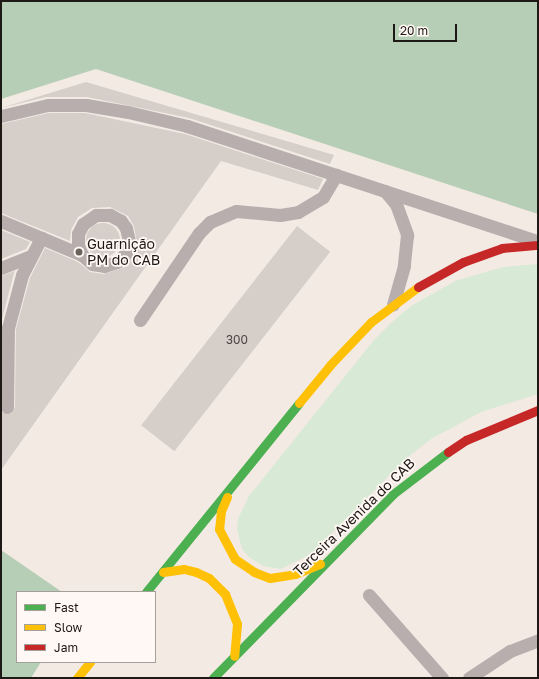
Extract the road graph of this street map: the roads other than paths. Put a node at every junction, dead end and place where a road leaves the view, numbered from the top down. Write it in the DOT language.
graph roads {
  1 [pos="1,116"];
  2 [pos="336,175"];
  3 [pos="385,191"];
  4 [pos="1,221"];
  5 [pos="41,238"];
  6 [pos="538,242"];
  7 [pos="538,245"];
  8 [pos="82,255"];
  9 [pos="31,256"];
  10 [pos="1,268"];
  11 [pos="393,304"];
  12 [pos="140,320"];
  13 [pos="7,407"];
  14 [pos="538,410"];
  15 [pos="231,487"];
  16 [pos="325,562"];
  17 [pos="163,572"];
  18 [pos="147,591"];
  19 [pos="368,595"];
  20 [pos="538,640"];
  21 [pos="234,656"];
  22 [pos="89,663"];
  23 [pos="77,678"];
  24 [pos="213,678"];
  25 [pos="442,678"];
  26 [pos="469,678"];
  1 -- 2 [label="lane"];
  2 -- 3 [label="lane"];
  2 -- 12 [label="lane"];
  3 -- 6 [label="lane"];
  3 -- 11 [label="lane"];
  4 -- 5 [label="lane"];
  5 -- 8 [label="lane"];
  5 -- 9 [label="lane"];
  7 -- 11 [label="main road"];
  9 -- 10 [label="lane"];
  9 -- 13 [label="lane"];
  11 -- 15 [label="main road"];
  14 -- 16 [label="main road, Terceira Avenida do CAB"];
  15 -- 16 [label="main road"];
  15 -- 17 [label="main road"];
  16 -- 21 [label="main road, Terceira Avenida do CAB"];
  17 -- 18 [label="main road"];
  17 -- 21 [label="main road"];
  19 -- 25 [label="lane"];
  20 -- 26 [label="lane"];
  21 -- 24 [label="main road, Terceira Avenida do CAB"];
  22 -- 23 [label="main road"];
}
